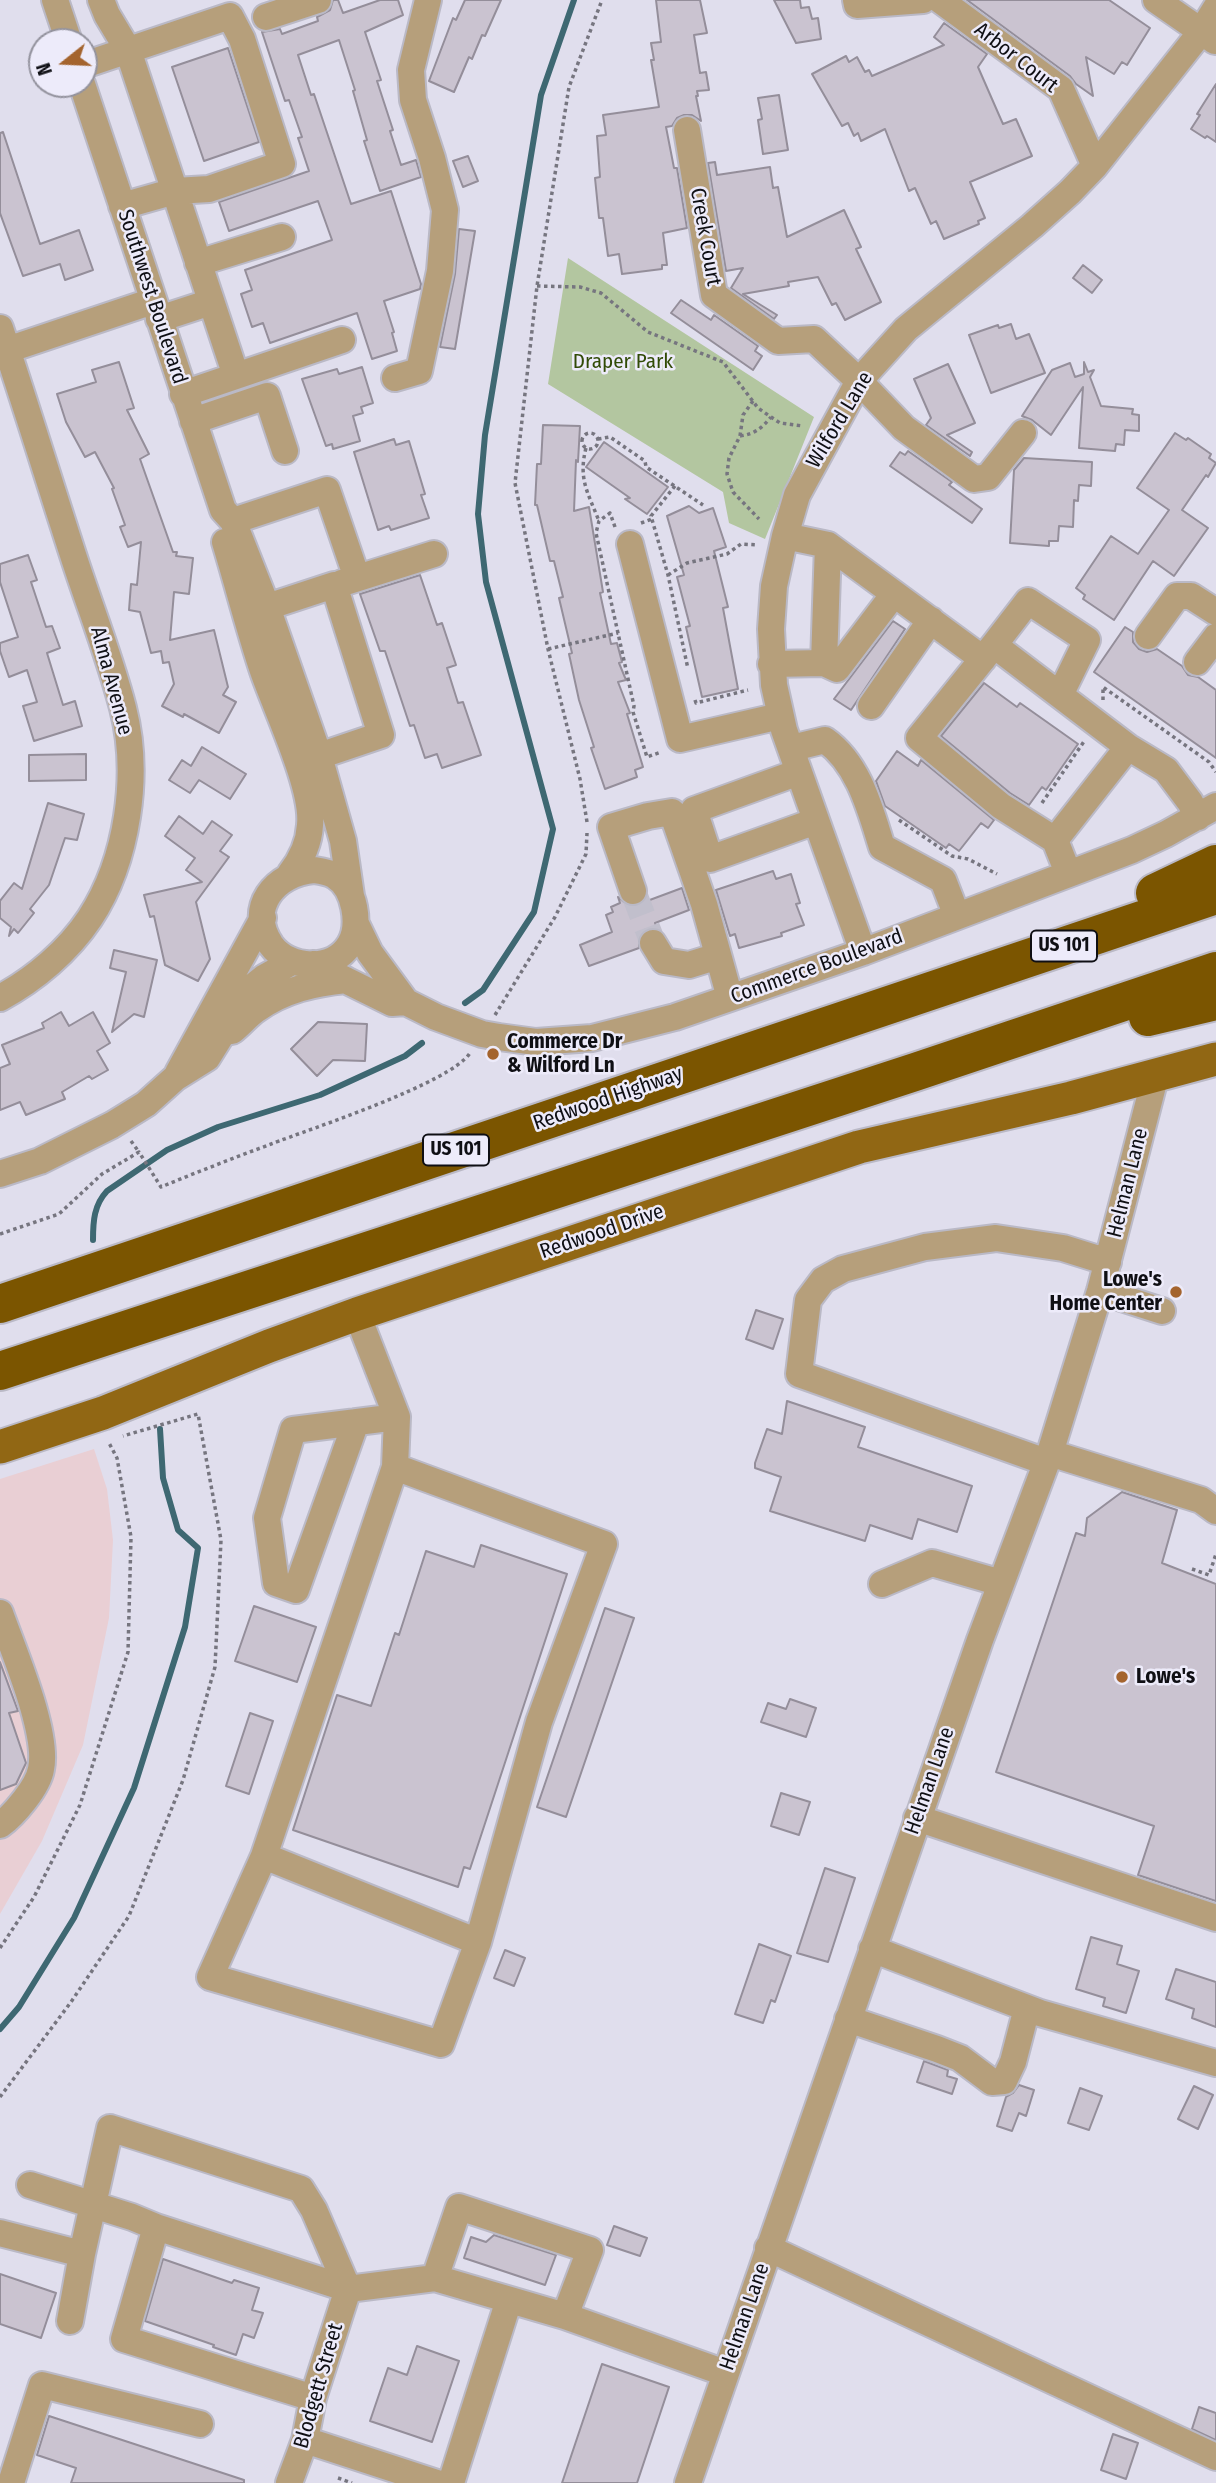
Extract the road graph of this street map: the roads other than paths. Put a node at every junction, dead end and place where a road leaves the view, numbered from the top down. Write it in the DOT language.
graph roads {
  1 [pos="55,0"];
  2 [pos="101,0"];
  3 [pos="318,0"];
  4 [pos="428,0"];
  5 [pos="856,0"];
  6 [pos="923,0"];
  7 [pos="940,0"];
  8 [pos="1156,0"];
  9 [pos="228,8"];
  10 [pos="1216,8"];
  11 [pos="266,17"];
  12 [pos="64,28"];
  13 [pos="1209,37"];
  14 [pos="128,50"];
  15 [pos="98,60"];
  16 [pos="87,98"];
  17 [pos="687,130"];
  18 [pos="1095,166"];
  19 [pos="175,191"];
  20 [pos="122,206"];
  21 [pos="282,237"];
  22 [pos="198,263"];
  23 [pos="211,302"];
  24 [pos="156,310"];
  25 [pos="4,340"];
  26 [pos="342,340"];
  27 [pos="236,376"];
  28 [pos="395,378"];
  29 [pos="859,381"];
  30 [pos="183,394"];
  31 [pos="192,421"];
  32 [pos="1023,433"];
  33 [pos="285,451"];
  34 [pos="228,515"];
  35 [pos="630,532"];
  36 [pos="785,536"];
  37 [pos="828,545"];
  38 [pos="434,554"];
  39 [pos="345,582"];
  40 [pos="894,594"];
  41 [pos="1214,606"];
  42 [pos="267,607"];
  43 [pos="931,620"];
  44 [pos="1148,636"];
  45 [pos="1216,637"];
  46 [pos="988,652"];
  47 [pos="1197,662"];
  48 [pos="824,663"];
  49 [pos="771,664"];
  50 [pos="1060,695"];
  51 [pos="871,705"];
  52 [pos="780,716"];
  53 [pos="1128,747"];
  54 [pos="319,756"];
  55 [pos="795,760"];
  56 [pos="1207,811"];
  57 [pos="816,821"];
  58 [pos="1055,840"];
  59 [pos="1216,864"];
  60 [pos="1068,873"];
  61 [pos="290,874"];
  62 [pos="633,891"];
  63 [pos="1216,895"];
  64 [pos="351,896"];
  65 [pos="957,916"];
  66 [pos="263,918"];
  67 [pos="356,924"];
  68 [pos="653,943"];
  69 [pos="863,952"];
  70 [pos="718,956"];
  71 [pos="302,963"];
  72 [pos="1216,971"];
  73 [pos="346,980"];
  74 [pos="911,997"];
  75 [pos="0,998"];
  76 [pos="730,998"];
  77 [pos="1216,1001"];
  78 [pos="406,1002"];
  79 [pos="219,1039"];
  80 [pos="1216,1059"];
  81 [pos="915,1072"];
  82 [pos="1156,1074"];
  83 [pos="176,1078"];
  84 [pos="0,1174"];
  85 [pos="1108,1262"];
  86 [pos="1100,1291"];
  87 [pos="0,1304"];
  88 [pos="1162,1311"];
  89 [pos="357,1314"];
  90 [pos="0,1371"];
  91 [pos="397,1417"];
  92 [pos="356,1422"];
  93 [pos="0,1447"];
  94 [pos="1048,1457"];
  95 [pos="395,1467"];
  96 [pos="1216,1511"];
  97 [pos="1001,1583"];
  98 [pos="882,1584"];
  99 [pos="0,1613"];
  100 [pos="917,1818"];
  101 [pos="0,1825"];
  102 [pos="264,1856"];
  103 [pos="1216,1918"];
  104 [pos="478,1942"];
  105 [pos="872,1949"];
  106 [pos="1027,2008"];
  107 [pos="848,2019"];
  108 [pos="1216,2063"];
  109 [pos="30,2185"];
  110 [pos="93,2206"];
  111 [pos="156,2227"];
  112 [pos="0,2233"];
  113 [pos="768,2248"];
  114 [pos="82,2253"];
  115 [pos="435,2278"];
  116 [pos="348,2290"];
  117 [pos="509,2300"];
  118 [pos="565,2316"];
  119 [pos="70,2321"];
  120 [pos="725,2373"];
  121 [pos="313,2398"];
  122 [pos="200,2424"];
  123 [pos="305,2440"];
  124 [pos="1216,2457"];
  125 [pos="11,2483"];
  126 [pos="289,2483"];
  127 [pos="437,2483"];
  128 [pos="451,2483"];
  129 [pos="688,2483"];
  1 -- 12 [label="street"];
  2 -- 14 [label="street"];
  3 -- 11 [label="street"];
  4 -- 28 [label="street"];
  5 -- 6 [label="street"];
  7 -- 18 [label="street, Arbor Court"];
  8 -- 13 [label="street"];
  9 -- 14 [label="street"];
  9 -- 19 [label="street"];
  10 -- 13 [label="street, Wilford Lane"];
  13 -- 18 [label="street, Wilford Lane"];
  14 -- 15 [label="street"];
  14 -- 19 [label="street"];
  16 -- 20 [label="street, Southwest Boulevard"];
  17 -- 29 [label="street, Creek Court"];
  18 -- 29 [label="street, Wilford Lane"];
  19 -- 20 [label="street"];
  19 -- 22 [label="street"];
  20 -- 24 [label="street, Southwest Boulevard"];
  21 -- 22 [label="street"];
  22 -- 23 [label="street"];
  23 -- 24 [label="street"];
  23 -- 27 [label="street"];
  24 -- 25 [label="street"];
  24 -- 30 [label="street, Southwest Boulevard"];
  25 -- 75 [label="street, Alma Avenue"];
  26 -- 27 [label="street"];
  27 -- 30 [label="street"];
  29 -- 32 [label="street, Creek Court"];
  29 -- 36 [label="street, Wilford Lane"];
  30 -- 31 [label="street, Southwest Boulevard"];
  31 -- 33 [label="street"];
  31 -- 34 [label="street, Southwest Boulevard"];
  34 -- 39 [label="street"];
  34 -- 42 [label="street, Southwest Boulevard"];
  34 -- 61 [label="street, Southwest Boulevard"];
  35 -- 52 [label="street"];
  36 -- 37 [label="street"];
  36 -- 49 [label="street, Wilford Lane"];
  37 -- 40 [label="street"];
  37 -- 48 [label="street"];
  38 -- 39 [label="street"];
  39 -- 42 [label="street"];
  39 -- 54 [label="street"];
  40 -- 43 [label="street"];
  40 -- 48 [label="street"];
  41 -- 44 [label="street"];
  42 -- 54 [label="street, Southwest Boulevard"];
  43 -- 46 [label="street"];
  43 -- 51 [label="street"];
  45 -- 47 [label="street"];
  46 -- 50 [label="street"];
  46 -- 50 [label="street"];
  46 -- 58 [label="street"];
  48 -- 49 [label="street"];
  49 -- 52 [label="street, Wilford Lane"];
  50 -- 53 [label="street"];
  52 -- 55 [label="street, Wilford Lane"];
  53 -- 56 [label="street"];
  53 -- 58 [label="street"];
  54 -- 64 [label="street, Southwest Boulevard"];
  55 -- 57 [label="street, Wilford Lane"];
  55 -- 57 [label="street"];
  55 -- 65 [label="street"];
  56 -- 60 [label="street, Commerce Boulevard"];
  57 -- 69 [label="street, Wilford Lane"];
  58 -- 60 [label="street"];
  59 -- 74 [label="highway"];
  60 -- 65 [label="street, Commerce Boulevard"];
  61 -- 64 [label="street"];
  61 -- 66 [label="street"];
  62 -- 70 [label="street"];
  63 -- 74 [label="highway, Redwood Highway / US 101"];
  64 -- 67 [label="street, Commerce Boulevard"];
  65 -- 69 [label="street, Commerce Boulevard"];
  66 -- 71 [label="street, Commerce Boulevard"];
  66 -- 83 [label="street"];
  67 -- 71 [label="street"];
  67 -- 78 [label="street, Commerce Boulevard"];
  68 -- 70 [label="street"];
  69 -- 76 [label="street, Commerce Boulevard"];
  70 -- 76 [label="street"];
  71 -- 73 [label="street, Commerce Boulevard"];
  71 -- 79 [label="street"];
  72 -- 81 [label="highway"];
  73 -- 78 [label="street, Commerce Boulevard"];
  73 -- 79 [label="street"];
  74 -- 87 [label="highway, Redwood Highway / US 101"];
  76 -- 78 [label="street, Commerce Boulevard"];
  77 -- 81 [label="highway"];
  79 -- 83 [label="street"];
  80 -- 82 [label="main road, Redwood Drive"];
  81 -- 90 [label="highway"];
  82 -- 85 [label="street, Helman Lane"];
  82 -- 89 [label="main road, Redwood Drive"];
  83 -- 84 [label="street"];
  85 -- 86 [label="street, Helman Lane"];
  85 -- 94 [label="street"];
  86 -- 88 [label="street"];
  86 -- 94 [label="street, Helman Lane"];
  89 -- 91 [label="street"];
  89 -- 93 [label="main road, Redwood Drive"];
  91 -- 92 [label="street"];
  91 -- 95 [label="street"];
  92 -- 92 [label="street"];
  94 -- 96 [label="street"];
  94 -- 97 [label="street, Helman Lane"];
  95 -- 102 [label="street"];
  95 -- 104 [label="street"];
  97 -- 98 [label="street"];
  97 -- 100 [label="street, Helman Lane"];
  99 -- 101 [label="street"];
  100 -- 103 [label="street"];
  100 -- 105 [label="street, Helman Lane"];
  102 -- 104 [label="street"];
  102 -- 104 [label="street"];
  105 -- 106 [label="street"];
  105 -- 107 [label="street, Helman Lane"];
  106 -- 107 [label="street"];
  106 -- 108 [label="street"];
  107 -- 113 [label="street, Helman Lane"];
  109 -- 110 [label="street"];
  110 -- 111 [label="street"];
  110 -- 114 [label="street"];
  110 -- 116 [label="street"];
  111 -- 116 [label="street"];
  111 -- 121 [label="street"];
  112 -- 114 [label="street"];
  113 -- 120 [label="street, Helman Lane"];
  113 -- 124 [label="street"];
  114 -- 119 [label="street"];
  115 -- 116 [label="street"];
  115 -- 117 [label="street"];
  115 -- 118 [label="street"];
  116 -- 121 [label="street, Blodgett Street"];
  117 -- 118 [label="street"];
  117 -- 128 [label="street"];
  118 -- 120 [label="street"];
  120 -- 129 [label="street, Helman Lane"];
  121 -- 123 [label="street, Blodgett Street"];
  122 -- 125 [label="street"];
  123 -- 126 [label="street, Blodgett Street"];
  123 -- 127 [label="street"];
}
